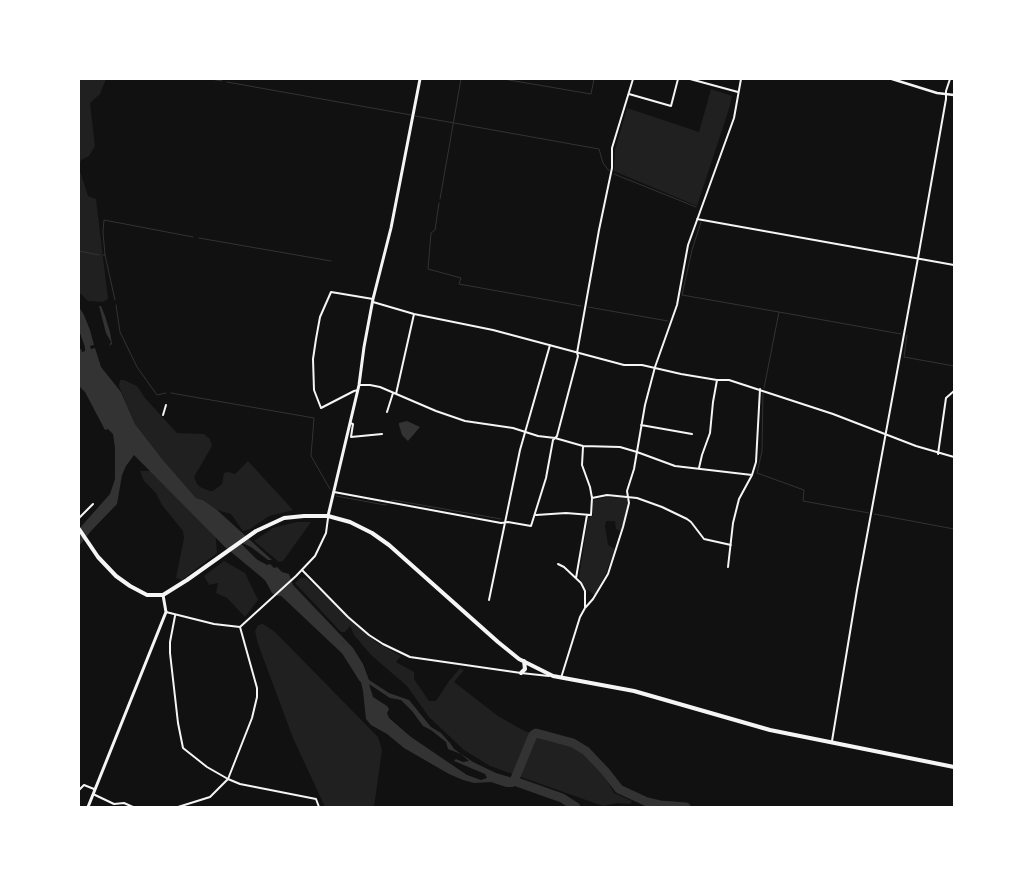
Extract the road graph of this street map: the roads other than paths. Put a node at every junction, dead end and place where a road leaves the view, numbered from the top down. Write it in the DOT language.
graph roads {
  1 [pos="420,79"];
  2 [pos="633,79"];
  3 [pos="678,79"];
  4 [pos="690,79"];
  5 [pos="741,79"];
  6 [pos="892,79"];
  7 [pos="950,79"];
  8 [pos="903,80"];
  9 [pos="738,92"];
  10 [pos="629,94"];
  11 [pos="946,95"];
  12 [pos="954,95"];
  13 [pos="697,219"];
  14 [pos="918,258"];
  15 [pos="954,265"];
  16 [pos="373,301"];
  17 [pos="414,314"];
  18 [pos="550,345"];
  19 [pos="577,352"];
  20 [pos="655,367"];
  21 [pos="717,380"];
  22 [pos="359,385"];
  23 [pos="760,389"];
  24 [pos="358,390"];
  25 [pos="954,391"];
  26 [pos="394,394"];
  27 [pos="166,405"];
  28 [pos="387,412"];
  29 [pos="163,415"];
  30 [pos="350,423"];
  31 [pos="641,425"];
  32 [pos="526,432"];
  33 [pos="382,434"];
  34 [pos="692,434"];
  35 [pos="886,435"];
  36 [pos="555,438"];
  37 [pos="583,446"];
  38 [pos="638,452"];
  39 [pos="938,454"];
  40 [pos="954,457"];
  41 [pos="700,468"];
  42 [pos="752,475"];
  43 [pos="334,492"];
  44 [pos="628,497"];
  45 [pos="592,498"];
  46 [pos="93,504"];
  47 [pos="536,515"];
  48 [pos="587,515"];
  49 [pos="328,516"];
  50 [pos="79,518"];
  51 [pos="504,522"];
  52 [pos="79,529"];
  53 [pos="731,546"];
  54 [pos="558,564"];
  55 [pos="728,567"];
  56 [pos="302,570"];
  57 [pos="576,578"];
  58 [pos="163,595"];
  59 [pos="488,600"];
  60 [pos="584,608"];
  61 [pos="166,612"];
  62 [pos="175,616"];
  63 [pos="240,627"];
  64 [pos="524,661"];
  65 [pos="521,673"];
  66 [pos="553,676"];
  67 [pos="561,678"];
  68 [pos="832,744"];
  69 [pos="954,767"];
  70 [pos="228,779"];
  71 [pos="79,790"];
  72 [pos="94,790"];
  73 [pos="92,794"];
  74 [pos="88,807"];
  75 [pos="133,807"];
  76 [pos="178,807"];
  77 [pos="319,807"];
  1 -- 16 [label="main road"];
  2 -- 10 [label="street"];
  3 -- 10 [label="street"];
  4 -- 9 [label="street"];
  5 -- 9 [label="street"];
  6 -- 8 [label="street"];
  7 -- 11 [label="street"];
  8 -- 11 [label="street"];
  9 -- 13 [label="street"];
  10 -- 19 [label="street"];
  11 -- 12 [label="street"];
  11 -- 14 [label="street"];
  13 -- 14 [label="street"];
  13 -- 20 [label="street"];
  14 -- 15 [label="street"];
  14 -- 35 [label="street"];
  16 -- 17 [label="street"];
  16 -- 22 [label="main road"];
  16 -- 24 [label="street"];
  17 -- 18 [label="street"];
  17 -- 26 [label="street"];
  18 -- 19 [label="street"];
  18 -- 32 [label="street"];
  19 -- 20 [label="street"];
  19 -- 36 [label="street"];
  20 -- 21 [label="street"];
  20 -- 31 [label="street"];
  21 -- 23 [label="street"];
  21 -- 41 [label="street"];
  22 -- 24 [label="main road"];
  22 -- 26 [label="street"];
  23 -- 35 [label="street"];
  23 -- 42 [label="street"];
  24 -- 30 [label="main road"];
  25 -- 39 [label="street"];
  26 -- 28 [label="street"];
  26 -- 32 [label="street"];
  27 -- 29 [label="street"];
  30 -- 33 [label="street"];
  30 -- 43 [label="main road"];
  31 -- 34 [label="street"];
  31 -- 38 [label="street"];
  32 -- 36 [label="street"];
  32 -- 51 [label="street"];
  35 -- 39 [label="street"];
  35 -- 68 [label="street"];
  36 -- 37 [label="street"];
  36 -- 47 [label="street"];
  37 -- 38 [label="street"];
  37 -- 45 [label="street"];
  38 -- 41 [label="street"];
  38 -- 44 [label="street"];
  39 -- 40 [label="street"];
  41 -- 42 [label="street"];
  42 -- 53 [label="street"];
  43 -- 49 [label="main road"];
  43 -- 51 [label="street"];
  44 -- 45 [label="street"];
  44 -- 53 [label="street"];
  44 -- 60 [label="street"];
  45 -- 48 [label="street"];
  46 -- 50 [label="street"];
  47 -- 48 [label="street"];
  47 -- 51 [label="street"];
  48 -- 57 [label="street"];
  49 -- 56 [label="street"];
  49 -- 58 [label="highway"];
  49 -- 64 [label="highway"];
  51 -- 59 [label="street"];
  52 -- 58 [label="highway"];
  53 -- 55 [label="street"];
  54 -- 57 [label="street"];
  56 -- 63 [label="street"];
  56 -- 65 [label="street"];
  57 -- 60 [label="street"];
  58 -- 61 [label="main road"];
  60 -- 67 [label="street"];
  61 -- 62 [label="street"];
  61 -- 72 [label="main road"];
  62 -- 63 [label="street"];
  62 -- 70 [label="street"];
  63 -- 70 [label="street"];
  64 -- 65 [label="highway"];
  64 -- 66 [label="highway"];
  65 -- 66 [label="street"];
  66 -- 67 [label="highway"];
  67 -- 68 [label="highway"];
  68 -- 69 [label="highway"];
  70 -- 76 [label="street"];
  70 -- 77 [label="street"];
  71 -- 72 [label="street"];
  72 -- 73 [label="main road"];
  73 -- 74 [label="main road"];
  73 -- 75 [label="street"];
}
